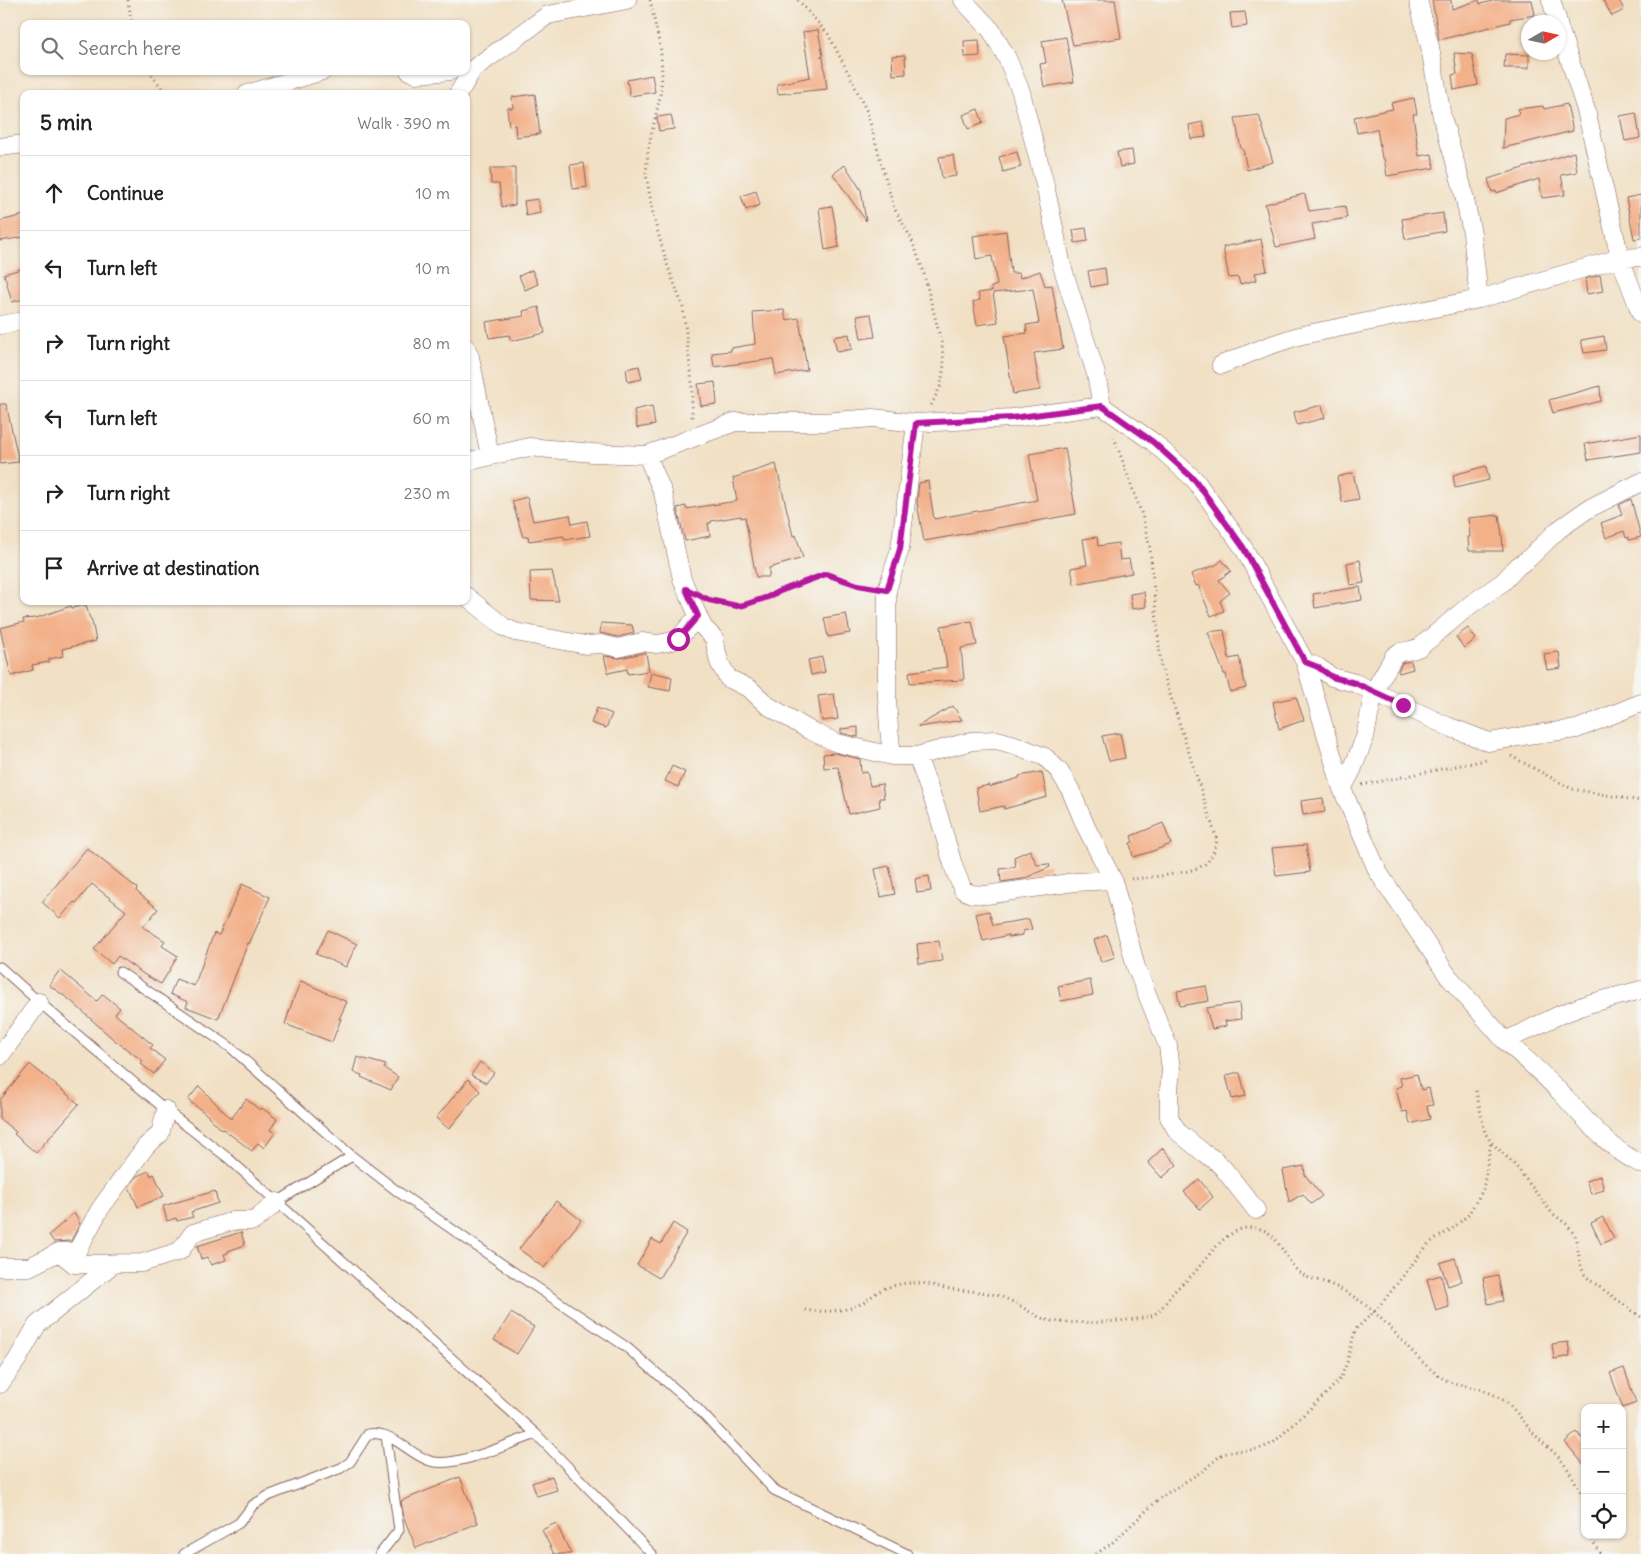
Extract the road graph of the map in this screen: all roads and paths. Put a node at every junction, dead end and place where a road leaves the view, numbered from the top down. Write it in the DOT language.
graph roads {
  1 [pos="128,0"];
  2 [pos="626,0"];
  3 [pos="650,0"];
  4 [pos="798,0"];
  5 [pos="963,0"];
  6 [pos="1418,0"];
  7 [pos="1551,0"];
  8 [pos="550,7"];
  9 [pos="1556,15"];
  10 [pos="131,20"];
  11 [pos="1566,48"];
  12 [pos="470,70"];
  13 [pos="152,75"];
  14 [pos="310,75"];
  15 [pos="468,75"];
  16 [pos="163,90"];
  17 [pos="260,90"];
  18 [pos="460,90"];
  19 [pos="20,144"];
  20 [pos="0,147"];
  21 [pos="1641,257"];
  22 [pos="1620,258"];
  23 [pos="1479,299"];
  24 [pos="1641,314"];
  25 [pos="20,322"];
  26 [pos="0,326"];
  27 [pos="470,357"];
  28 [pos="1221,365"];
  29 [pos="1102,406"];
  30 [pos="919,423"];
  31 [pos="1112,432"];
  32 [pos="693,437"];
  33 [pos="647,455"];
  34 [pos="490,456"];
  35 [pos="470,461"];
  36 [pos="1641,482"];
  37 [pos="686,589"];
  38 [pos="887,590"];
  39 [pos="470,599"];
  40 [pos="698,616"];
  41 [pos="1305,662"];
  42 [pos="1374,691"];
  43 [pos="1641,703"];
  44 [pos="1489,751"];
  45 [pos="892,756"];
  46 [pos="917,756"];
  47 [pos="1342,789"];
  48 [pos="1641,801"];
  49 [pos="1113,880"];
  50 [pos="0,967"];
  51 [pos="120,972"];
  52 [pos="1641,990"];
  53 [pos="39,1002"];
  54 [pos="1506,1041"];
  55 [pos="0,1056"];
  56 [pos="1476,1091"];
  57 [pos="166,1110"];
  58 [pos="1491,1142"];
  59 [pos="352,1156"];
  60 [pos="1641,1164"];
  61 [pos="277,1202"];
  62 [pos="1256,1210"];
  63 [pos="59,1252"];
  64 [pos="113,1264"];
  65 [pos="0,1267"];
  66 [pos="805,1310"];
  67 [pos="1374,1312"];
  68 [pos="1641,1317"];
  69 [pos="0,1384"];
  70 [pos="536,1434"];
  71 [pos="386,1436"];
  72 [pos="1582,1494"];
  73 [pos="1591,1539"];
  74 [pos="184,1554"];
  75 [pos="380,1554"];
  76 [pos="652,1554"];
  77 [pos="908,1554"];
  78 [pos="1096,1554"];
  79 [pos="1600,1554"];
  1 -- 10 [label="path"];
  2 -- 8 [label="street"];
  3 -- 32 [label="path"];
  4 -- 30 [label="path"];
  5 -- 29 [label="street"];
  6 -- 23 [label="street"];
  7 -- 9 [label="street"];
  8 -- 12 [label="street"];
  11 -- 22 [label="street"];
  13 -- 16 [label="path"];
  14 -- 17 [label="street"];
  15 -- 18 [label="street"];
  19 -- 20 [label="street"];
  21 -- 22 [label="street"];
  22 -- 23 [label="street"];
  22 -- 24 [label="street"];
  23 -- 28 [label="street"];
  25 -- 26 [label="street"];
  27 -- 34 [label="street"];
  29 -- 30 [label="street"];
  29 -- 41 [label="street"];
  30 -- 32 [label="street"];
  30 -- 38 [label="street"];
  31 -- 49 [label="path"];
  32 -- 33 [label="street"];
  33 -- 34 [label="street"];
  33 -- 37 [label="street"];
  34 -- 35 [label="street"];
  36 -- 42 [label="street"];
  37 -- 38 [label="path"];
  37 -- 40 [label="street"];
  38 -- 45 [label="street"];
  39 -- 40 [label="street"];
  40 -- 45 [label="street"];
  41 -- 42 [label="street"];
  41 -- 47 [label="street"];
  42 -- 44 [label="street"];
  42 -- 47 [label="street"];
  43 -- 44 [label="street"];
  44 -- 47 [label="path"];
  44 -- 48 [label="path"];
  45 -- 46 [label="street"];
  46 -- 49 [label="street"];
  46 -- 49 [label="street"];
  47 -- 54 [label="street"];
  49 -- 62 [label="street"];
  50 -- 53 [label="lane"];
  51 -- 59 [label="lane"];
  52 -- 54 [label="street"];
  53 -- 55 [label="street"];
  53 -- 57 [label="lane"];
  54 -- 60 [label="street"];
  56 -- 58 [label="path"];
  57 -- 61 [label="lane"];
  57 -- 63 [label="street"];
  58 -- 67 [label="path"];
  58 -- 68 [label="path"];
  59 -- 61 [label="lane"];
  59 -- 77 [label="lane"];
  61 -- 64 [label="street"];
  61 -- 70 [label="lane"];
  63 -- 64 [label="street"];
  63 -- 65 [label="street"];
  64 -- 69 [label="street"];
  66 -- 67 [label="path"];
  67 -- 72 [label="path"];
  67 -- 78 [label="path"];
  70 -- 71 [label="lane"];
  70 -- 76 [label="lane"];
  71 -- 74 [label="lane"];
  71 -- 75 [label="lane"];
  73 -- 79 [label="path"];
}
